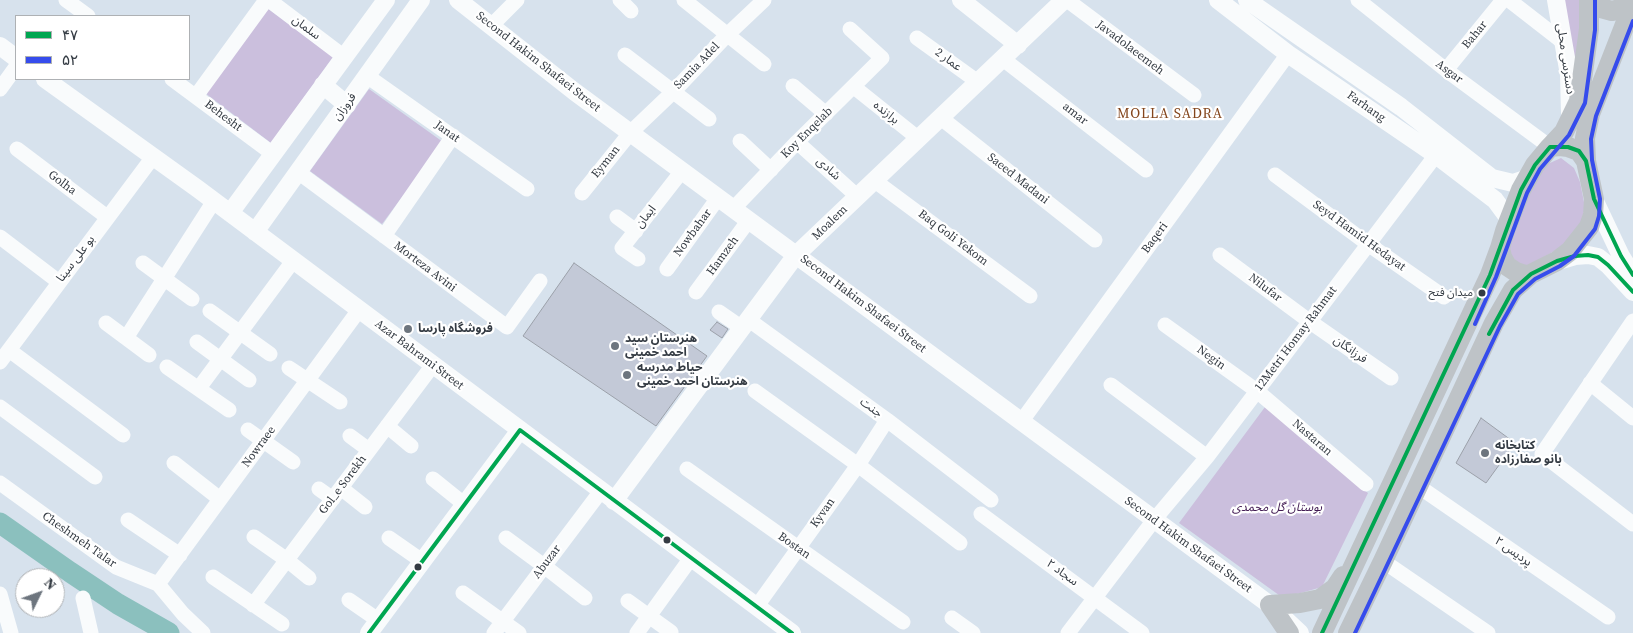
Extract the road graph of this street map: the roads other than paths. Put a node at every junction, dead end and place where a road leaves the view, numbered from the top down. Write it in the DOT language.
graph roads {
  1 [pos="66,0"];
  2 [pos="268,0"];
  3 [pos="386,0"];
  4 [pos="420,0"];
  5 [pos="458,0"];
  6 [pos="518,0"];
  7 [pos="684,0"];
  8 [pos="764,0"];
  9 [pos="1066,0"];
  10 [pos="1218,0"];
  11 [pos="1248,0"];
  12 [pos="1358,0"];
  13 [pos="1503,0"];
  14 [pos="1508,0"];
  15 [pos="1556,0"];
  16 [pos="1589,0"];
  17 [pos="1594,0"];
  18 [pos="967,2"];
  19 [pos="1633,2"];
  20 [pos="87,15"];
  21 [pos="491,26"];
  22 [pos="850,29"];
  23 [pos="727,35"];
  24 [pos="918,38"];
  25 [pos="1564,42"];
  26 [pos="1018,45"];
  27 [pos="0,46"];
  28 [pos="1288,54"];
  29 [pos="625,55"];
  30 [pos="343,56"];
  31 [pos="15,57"];
  32 [pos="1003,59"];
  33 [pos="764,64"];
  34 [pos="15,68"];
  35 [pos="1446,70"];
  36 [pos="368,76"];
  37 [pos="46,80"];
  38 [pos="173,80"];
  39 [pos="978,82"];
  40 [pos="323,85"];
  41 [pos="792,86"];
  42 [pos="854,87"];
  43 [pos="0,89"];
  44 [pos="673,92"];
  45 [pos="1194,95"];
  46 [pos="196,96"];
  47 [pos="346,105"];
  48 [pos="826,114"];
  49 [pos="941,118"];
  50 [pos="709,119"];
  51 [pos="1570,119"];
  52 [pos="631,132"];
  53 [pos="453,136"];
  54 [pos="918,139"];
  55 [pos="740,141"];
  56 [pos="798,142"];
  57 [pos="1546,144"];
  58 [pos="17,148"];
  59 [pos="273,154"];
  60 [pos="1436,156"];
  61 [pos="152,157"];
  62 [pos="1586,161"];
  63 [pos="771,170"];
  64 [pos="1146,170"];
  65 [pos="682,171"];
  66 [pos="298,172"];
  67 [pos="1275,175"];
  68 [pos="1528,178"];
  69 [pos="875,180"];
  70 [pos="527,189"];
  71 [pos="582,193"];
  72 [pos="243,194"];
  73 [pos="858,197"];
  74 [pos="718,198"];
  75 [pos="1594,199"];
  76 [pos="214,201"];
  77 [pos="733,209"];
  78 [pos="230,213"];
  79 [pos="269,213"];
  80 [pos="108,217"];
  81 [pos="617,217"];
  82 [pos="1509,219"];
  83 [pos="749,220"];
  84 [pos="636,231"];
  85 [pos="254,232"];
  86 [pos="384,236"];
  87 [pos="0,237"];
  88 [pos="1095,240"];
  89 [pos="1368,244"];
  90 [pos="1500,248"];
  91 [pos="796,255"];
  92 [pos="1220,255"];
  93 [pos="638,259"];
  94 [pos="293,261"];
  95 [pos="1557,261"];
  96 [pos="142,263"];
  97 [pos="666,269"];
  98 [pos="1531,274"];
  99 [pos="1633,275"];
  100 [pos="164,279"];
  101 [pos="540,281"];
  102 [pos="59,282"];
  103 [pos="696,292"];
  104 [pos="1633,292"];
  105 [pos="1030,296"];
  106 [pos="1444,297"];
  107 [pos="192,299"];
  108 [pos="359,310"];
  109 [pos="210,311"];
  110 [pos="719,312"];
  111 [pos="1309,321"];
  112 [pos="1633,321"];
  113 [pos="106,323"];
  114 [pos="746,324"];
  115 [pos="1165,325"];
  116 [pos="240,332"];
  117 [pos="126,338"];
  118 [pos="197,342"];
  119 [pos="270,354"];
  120 [pos="149,355"];
  121 [pos="4,356"];
  122 [pos="220,359"];
  123 [pos="432,365"];
  124 [pos="167,366"];
  125 [pos="289,368"];
  126 [pos="1391,378"];
  127 [pos="249,380"];
  128 [pos="308,380"];
  129 [pos="1590,383"];
  130 [pos="1111,385"];
  131 [pos="199,388"];
  132 [pos="755,391"];
  133 [pos="1257,391"];
  134 [pos="340,402"];
  135 [pos="0,407"];
  136 [pos="229,410"];
  137 [pos="1633,418"];
  138 [pos="888,420"];
  139 [pos="1022,422"];
  140 [pos="387,426"];
  141 [pos="248,430"];
  142 [pos="520,430"];
  143 [pos="124,435"];
  144 [pos="350,436"];
  145 [pos="263,441"];
  146 [pos="411,446"];
  147 [pos="369,450"];
  148 [pos="1207,456"];
  149 [pos="293,462"];
  150 [pos="174,463"];
  151 [pos="858,464"];
  152 [pos="687,469"];
  153 [pos="95,477"];
  154 [pos="433,479"];
  155 [pos="0,483"];
  156 [pos="1366,484"];
  157 [pos="1418,486"];
  158 [pos="319,489"];
  159 [pos="337,493"];
  160 [pos="607,496"];
  161 [pos="220,499"];
  162 [pos="991,500"];
  163 [pos="464,504"];
  164 [pos="365,508"];
  165 [pos="981,514"];
  166 [pos="128,520"];
  167 [pos="1154,520"];
  168 [pos="1633,524"];
  169 [pos="254,537"];
  170 [pos="389,538"];
  171 [pos="506,538"];
  172 [pos="960,543"];
  173 [pos="798,548"];
  174 [pos="1361,550"];
  175 [pos="180,555"];
  176 [pos="691,558"];
  177 [pos="287,560"];
  178 [pos="422,561"];
  179 [pos="1384,561"];
  180 [pos="544,566"];
  181 [pos="213,577"];
  182 [pos="309,578"];
  183 [pos="158,584"];
  184 [pos="463,593"];
  185 [pos="0,594"];
  186 [pos="1367,595"];
  187 [pos="1094,597"];
  188 [pos="83,598"];
  189 [pos="585,598"];
  190 [pos="349,600"];
  191 [pos="628,601"];
  192 [pos="253,605"];
  193 [pos="1270,605"];
  194 [pos="757,606"];
  195 [pos="649,616"];
  196 [pos="1608,617"];
  197 [pos="952,618"];
  198 [pos="503,620"];
  199 [pos="902,622"];
  200 [pos="282,624"];
  201 [pos="373,627"];
  202 [pos="671,632"];
  203 [pos="11,633"];
  204 [pos="91,633"];
  205 [pos="204,633"];
  206 [pos="494,633"];
  207 [pos="519,633"];
  208 [pos="637,633"];
  209 [pos="792,633"];
  210 [pos="973,633"];
  211 [pos="1068,633"];
  212 [pos="1142,633"];
  213 [pos="1289,633"];
  214 [pos="1300,633"];
  215 [pos="1321,633"];
  216 [pos="1348,633"];
  217 [pos="1361,633"];
  218 [pos="1488,633"];
  1 -- 20 [label="street"];
  2 -- 30 [label="street, سلمان"];
  2 -- 46 [label="street"];
  3 -- 30 [label="street"];
  4 -- 36 [label="street, فروزان"];
  5 -- 21 [label="street, Second Hakim Shafaei Street"];
  6 -- 21 [label="street"];
  7 -- 23 [label="street"];
  8 -- 23 [label="street, Samia Adel"];
  9 -- 26 [label="street, Moalem"];
  9 -- 45 [label="street, Javadolaeemeh"];
  10 -- 28 [label="street, Farhang"];
  11 -- 68 [label="street, Farhang"];
  12 -- 35 [label="street, Asgar"];
  13 -- 35 [label="street, Bahar"];
  14 -- 25 [label="street"];
  15 -- 25 [label="street, دسترسی محلی"];
  16 -- 51 [label="main road"];
  17 -- 19 [label="main road"];
  18 -- 26 [label="street"];
  19 -- 62 [label="main road"];
  21 -- 52 [label="street, Second Hakim Shafaei Street"];
  22 -- 42 [label="street, Koy Enqelab"];
  23 -- 33 [label="street"];
  23 -- 44 [label="street, Samia Adel"];
  24 -- 39 [label="street, عمار 2"];
  25 -- 51 [label="street, دسترسی محلی"];
  26 -- 32 [label="street, Moalem"];
  27 -- 31 [label="street"];
  28 -- 60 [label="street, Farhang"];
  28 -- 139 [label="street, Baqeri"];
  29 -- 44 [label="street"];
  30 -- 40 [label="street"];
  32 -- 39 [label="street, Moalem"];
  32 -- 64 [label="street, amar"];
  34 -- 43 [label="street"];
  35 -- 57 [label="street, Asgar"];
  36 -- 47 [label="street, فروزان"];
  36 -- 53 [label="street, Janat"];
  37 -- 61 [label="street, Azar Bahrami Street"];
  38 -- 46 [label="street, Behesht"];
  39 -- 49 [label="street, Moalem"];
  40 -- 47 [label="street"];
  40 -- 59 [label="street"];
  41 -- 48 [label="street"];
  42 -- 48 [label="street, Koy Enqelab"];
  42 -- 54 [label="street, برازنده"];
  44 -- 50 [label="street"];
  44 -- 52 [label="street, Samia Adel"];
  46 -- 59 [label="street, Behesht"];
  47 -- 66 [label="street, فروزان"];
  48 -- 56 [label="street, Koy Enqelab"];
  49 -- 54 [label="street, Moalem"];
  49 -- 88 [label="street, Saeed Madani"];
  51 -- 57 [label="main road"];
  52 -- 65 [label="street, Second Hakim Shafaei Street"];
  52 -- 71 [label="street, Eyman"];
  53 -- 70 [label="street, Janat"];
  53 -- 86 [label="street"];
  54 -- 69 [label="street, Moalem"];
  55 -- 63 [label="street"];
  56 -- 63 [label="street, Koy Enqelab"];
  56 -- 73 [label="street, شادی"];
  57 -- 62 [label="main road"];
  57 -- 68 [label="main road"];
  58 -- 80 [label="street, Golha"];
  59 -- 72 [label="street"];
  60 -- 82 [label="street, Farhang"];
  60 -- 89 [label="street, 12Metri Homay Rahmat"];
  61 -- 76 [label="street, Azar Bahrami Street"];
  61 -- 80 [label="street, بو علی سینا"];
  62 -- 75 [label="main road"];
  63 -- 77 [label="street, Koy Enqelab"];
  65 -- 74 [label="street, Second Hakim Shafaei Street"];
  65 -- 84 [label="street, ایمان"];
  66 -- 79 [label="street, فروزان"];
  66 -- 86 [label="street, Morteza Avini"];
  67 -- 89 [label="street, Seyd Hamid Hedayat"];
  68 -- 82 [label="main road"];
  69 -- 73 [label="street, Moalem"];
  69 -- 105 [label="street, Baq Goli Yekom"];
  72 -- 78 [label="street"];
  72 -- 79 [label="street"];
  73 -- 91 [label="street, Moalem"];
  74 -- 77 [label="street, Second Hakim Shafaei Street"];
  74 -- 97 [label="street, Nowbahar"];
  75 -- 95 [label="main road"];
  75 -- 99 [label="street"];
  76 -- 78 [label="street, Azar Bahrami Street"];
  76 -- 100 [label="street"];
  77 -- 83 [label="street, Second Hakim Shafaei Street"];
  78 -- 85 [label="street, Azar Bahrami Street"];
  79 -- 85 [label="street, فروزان"];
  80 -- 102 [label="street, بو علی سینا"];
  81 -- 84 [label="street"];
  82 -- 90 [label="main road"];
  83 -- 91 [label="street, Second Hakim Shafaei Street"];
  83 -- 103 [label="street, Hamzeh"];
  84 -- 93 [label="street, ایمان"];
  85 -- 94 [label="street, Azar Bahrami Street"];
  86 -- 101 [label="street, Morteza Avini"];
  87 -- 102 [label="street"];
  89 -- 106 [label="street, Seyd Hamid Hedayat"];
  89 -- 111 [label="street, 12Metri Homay Rahmat"];
  90 -- 98 [label="main road"];
  90 -- 174 [label="main road"];
  91 -- 114 [label="street, Moalem"];
  91 -- 139 [label="street, Second Hakim Shafaei Street"];
  92 -- 111 [label="street, Nilufar"];
  94 -- 108 [label="street, Azar Bahrami Street"];
  94 -- 116 [label="street"];
  95 -- 98 [label="main road"];
  95 -- 104 [label="street"];
  96 -- 100 [label="street"];
  98 -- 157 [label="main road"];
  100 -- 107 [label="street"];
  100 -- 117 [label="street"];
  102 -- 121 [label="street, بو علی سینا"];
  108 -- 123 [label="street, Azar Bahrami Street"];
  108 -- 128 [label="street, Nowraee"];
  109 -- 116 [label="street"];
  110 -- 114 [label="street, جنت"];
  111 -- 126 [label="street, فرزانگان"];
  111 -- 133 [label="street, 12Metri Homay Rahmat"];
  112 -- 129 [label="street"];
  113 -- 117 [label="street"];
  114 -- 138 [label="street, جنت"];
  114 -- 160 [label="street, Moalem"];
  115 -- 133 [label="street, Negin"];
  116 -- 119 [label="street"];
  116 -- 122 [label="street"];
  117 -- 120 [label="street"];
  118 -- 122 [label="street"];
  121 -- 143 [label="street"];
  122 -- 127 [label="street"];
  122 -- 131 [label="street"];
  123 -- 140 [label="street, Gol_e Sorekh"];
  123 -- 142 [label="street, Azar Bahrami Street"];
  124 -- 131 [label="street"];
  125 -- 128 [label="street"];
  128 -- 134 [label="street"];
  128 -- 145 [label="street, Nowraee"];
  129 -- 137 [label="street"];
  129 -- 168 [label="street"];
  130 -- 148 [label="street"];
  131 -- 136 [label="street"];
  132 -- 151 [label="street"];
  133 -- 148 [label="street, 12Metri Homay Rahmat"];
  133 -- 156 [label="street, Nastaran"];
  135 -- 153 [label="street"];
  138 -- 151 [label="street, Kyvan"];
  138 -- 162 [label="street, جنت"];
  139 -- 167 [label="street, Second Hakim Shafaei Street"];
  140 -- 146 [label="street"];
  140 -- 147 [label="street, Gol_e Sorekh"];
  141 -- 145 [label="street"];
  142 -- 160 [label="street, Azar Bahrami Street"];
  142 -- 163 [label="street"];
  144 -- 147 [label="street"];
  145 -- 149 [label="street"];
  145 -- 161 [label="street, Nowraee"];
  147 -- 159 [label="street, Gol_e Sorekh"];
  148 -- 167 [label="street, 12Metri Homay Rahmat"];
  150 -- 161 [label="street"];
  151 -- 172 [label="street"];
  151 -- 173 [label="street, Kyvan"];
  152 -- 173 [label="street, Bostan"];
  154 -- 163 [label="street"];
  155 -- 183 [label="street, Cheshmeh Talar"];
  157 -- 179 [label="main road"];
  157 -- 196 [label="street, پردیس ۲"];
  158 -- 159 [label="street"];
  159 -- 164 [label="street"];
  159 -- 177 [label="street, Gol_e Sorekh"];
  160 -- 176 [label="street, Azar Bahrami Street"];
  160 -- 180 [label="street, Abuzar"];
  161 -- 175 [label="street, Nowraee"];
  163 -- 178 [label="street"];
  165 -- 187 [label="street, سجاد ۲"];
  166 -- 175 [label="street"];
  167 -- 187 [label="street, 12Metri Homay Rahmat"];
  167 -- 193 [label="street, Second Hakim Shafaei Street"];
  169 -- 177 [label="street"];
  170 -- 178 [label="street"];
  171 -- 180 [label="street"];
  173 -- 194 [label="street, Kyvan"];
  173 -- 199 [label="street, Bostan"];
  174 -- 193 [label="main road"];
  174 -- 215 [label="main road"];
  175 -- 183 [label="street, Nowraee"];
  176 -- 194 [label="street, Azar Bahrami Street"];
  176 -- 195 [label="street"];
  177 -- 182 [label="street"];
  177 -- 192 [label="street, Gol_e Sorekh"];
  178 -- 201 [label="street"];
  179 -- 186 [label="main road"];
  179 -- 218 [label="street"];
  180 -- 189 [label="street"];
  180 -- 198 [label="street, Abuzar"];
  181 -- 192 [label="street"];
  183 -- 205 [label="street, Cheshmeh Talar"];
  184 -- 198 [label="street"];
  185 -- 203 [label="street"];
  186 -- 216 [label="main road"];
  186 -- 217 [label="main road"];
  187 -- 211 [label="street, 12Metri Homay Rahmat"];
  187 -- 212 [label="street, سجاد ۲"];
  188 -- 204 [label="street"];
  190 -- 201 [label="street"];
  191 -- 195 [label="street"];
  192 -- 200 [label="street"];
  193 -- 213 [label="main road"];
  193 -- 214 [label="street"];
  193 -- 215 [label="street"];
  194 -- 209 [label="street, Azar Bahrami Street"];
  195 -- 202 [label="street"];
  195 -- 208 [label="street"];
  197 -- 210 [label="street"];
  198 -- 206 [label="street, Abuzar"];
  198 -- 207 [label="street"];
}
